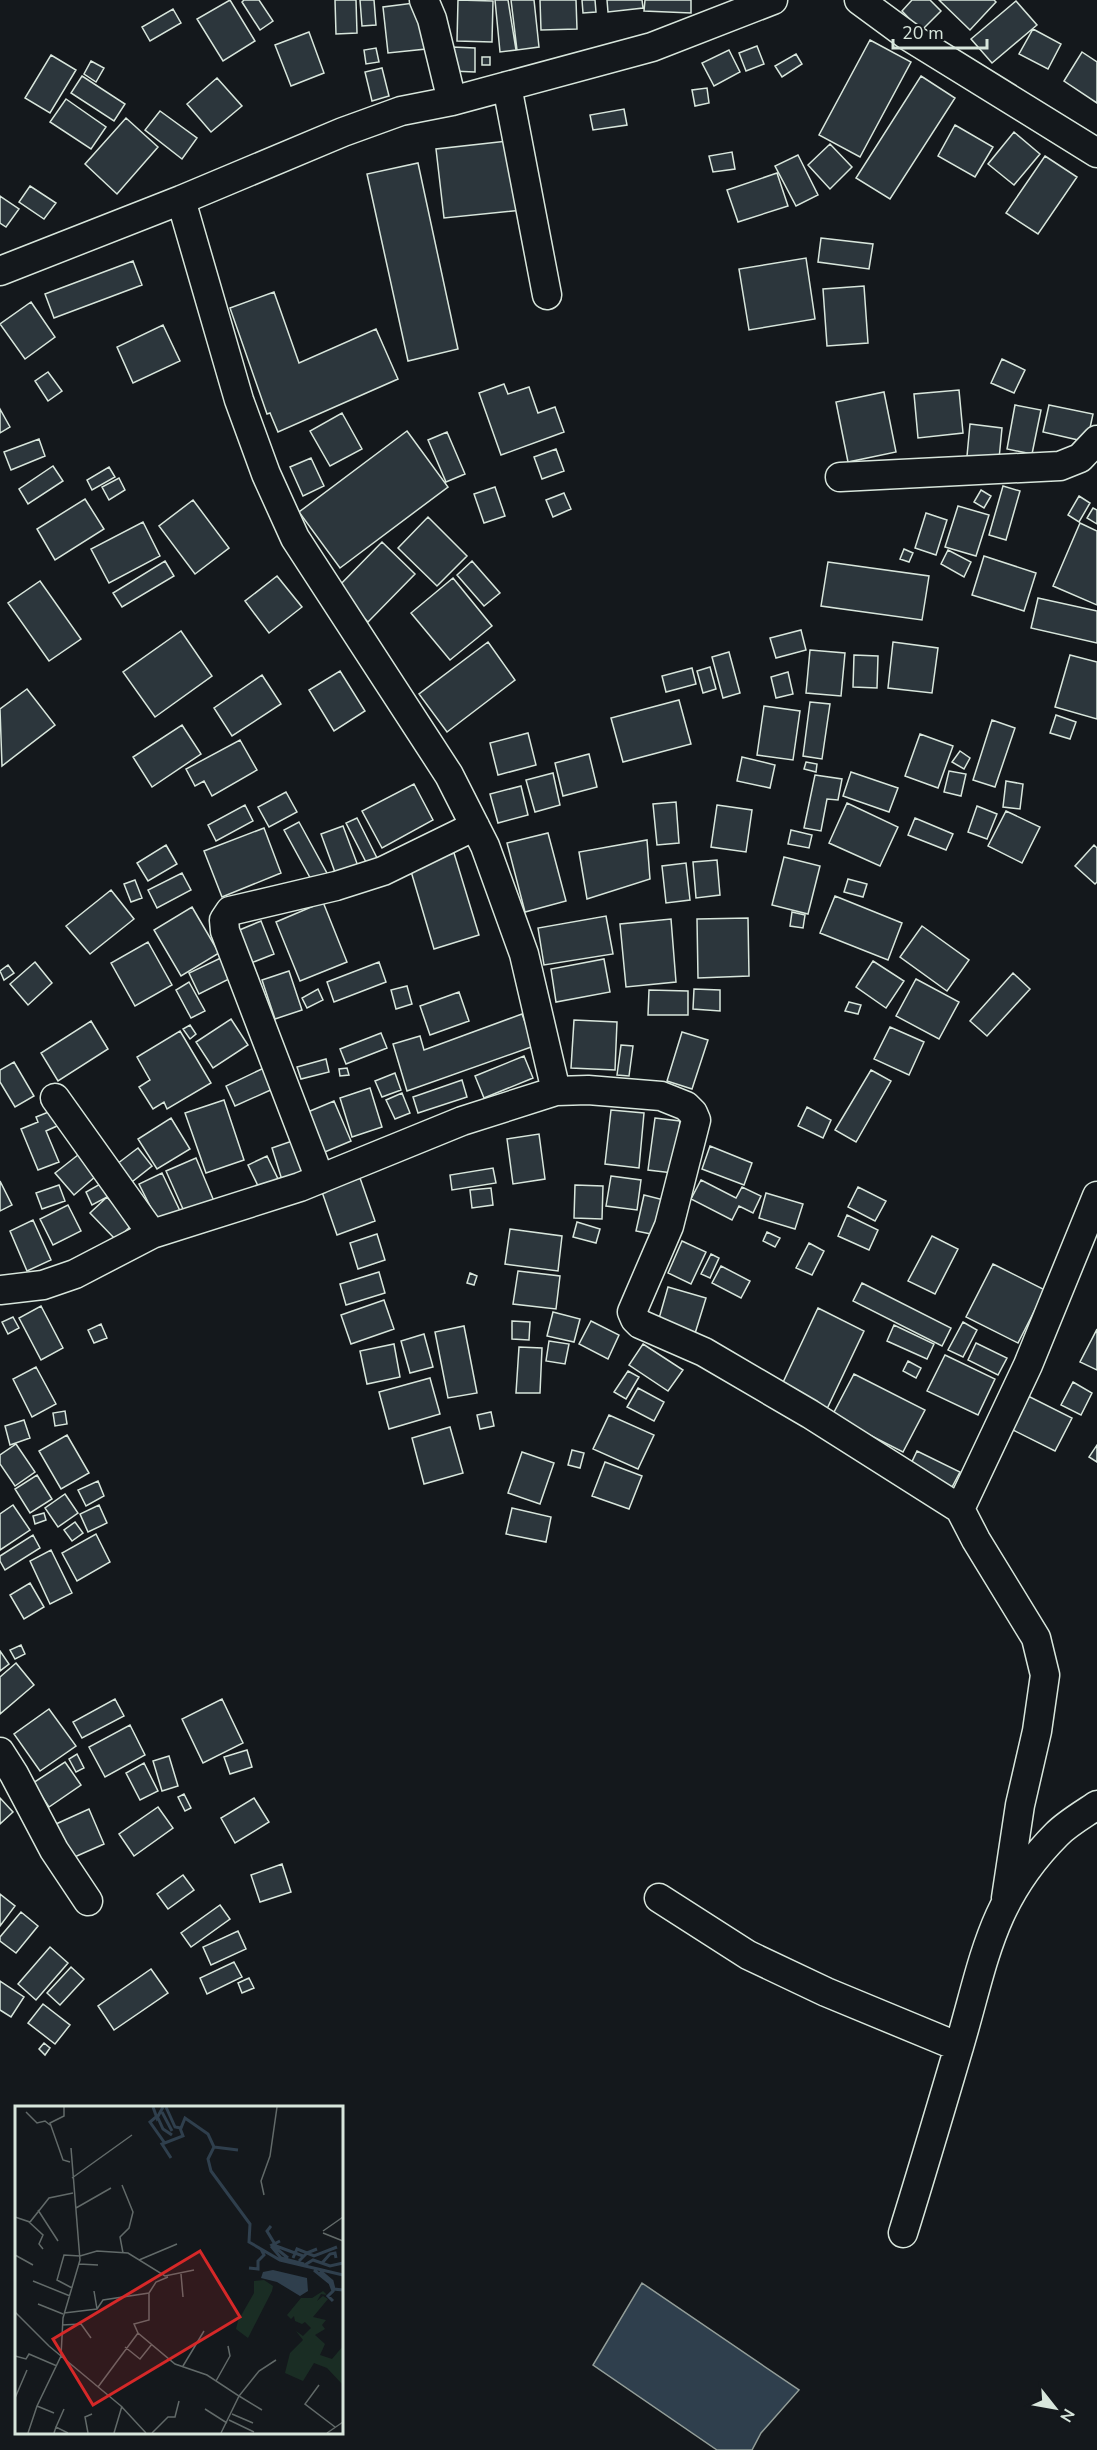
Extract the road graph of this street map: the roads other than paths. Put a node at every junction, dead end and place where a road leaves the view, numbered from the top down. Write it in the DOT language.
graph roads {
  1 [pos="424,0"];
  2 [pos="773,0"];
  3 [pos="859,0"];
  4 [pos="507,86"];
  5 [pos="452,101"];
  6 [pos="1097,153"];
  7 [pos="181,200"];
  8 [pos="0,271"];
  9 [pos="547,295"];
  10 [pos="1097,440"];
  11 [pos="840,477"];
  12 [pos="475,826"];
  13 [pos="556,1090"];
  14 [pos="55,1098"];
  15 [pos="320,1179"];
  16 [pos="1097,1196"];
  17 [pos="152,1234"];
  18 [pos="0,1290"];
  19 [pos="960,1509"];
  20 [pos="0,1752"];
  21 [pos="1097,1805"];
  22 [pos="660,1898"];
  23 [pos="1006,1898"];
  24 [pos="88,1901"];
  25 [pos="959,2047"];
  26 [pos="903,2233"];
  1 -- 5 [label="street"];
  2 -- 4 [label="street"];
  3 -- 6 [label="street"];
  4 -- 5 [label="street"];
  4 -- 9 [label="street"];
  5 -- 7 [label="street"];
  7 -- 8 [label="street"];
  7 -- 12 [label="street"];
  10 -- 11 [label="street"];
  12 -- 13 [label="street"];
  12 -- 15 [label="street"];
  13 -- 15 [label="street"];
  13 -- 19 [label="street"];
  14 -- 17 [label="street"];
  15 -- 17 [label="street"];
  16 -- 19 [label="street"];
  17 -- 18 [label="street"];
  19 -- 23 [label="street"];
  20 -- 24 [label="street"];
  21 -- 23 [label="street"];
  22 -- 25 [label="street"];
  23 -- 25 [label="street"];
  25 -- 26 [label="street"];
}
